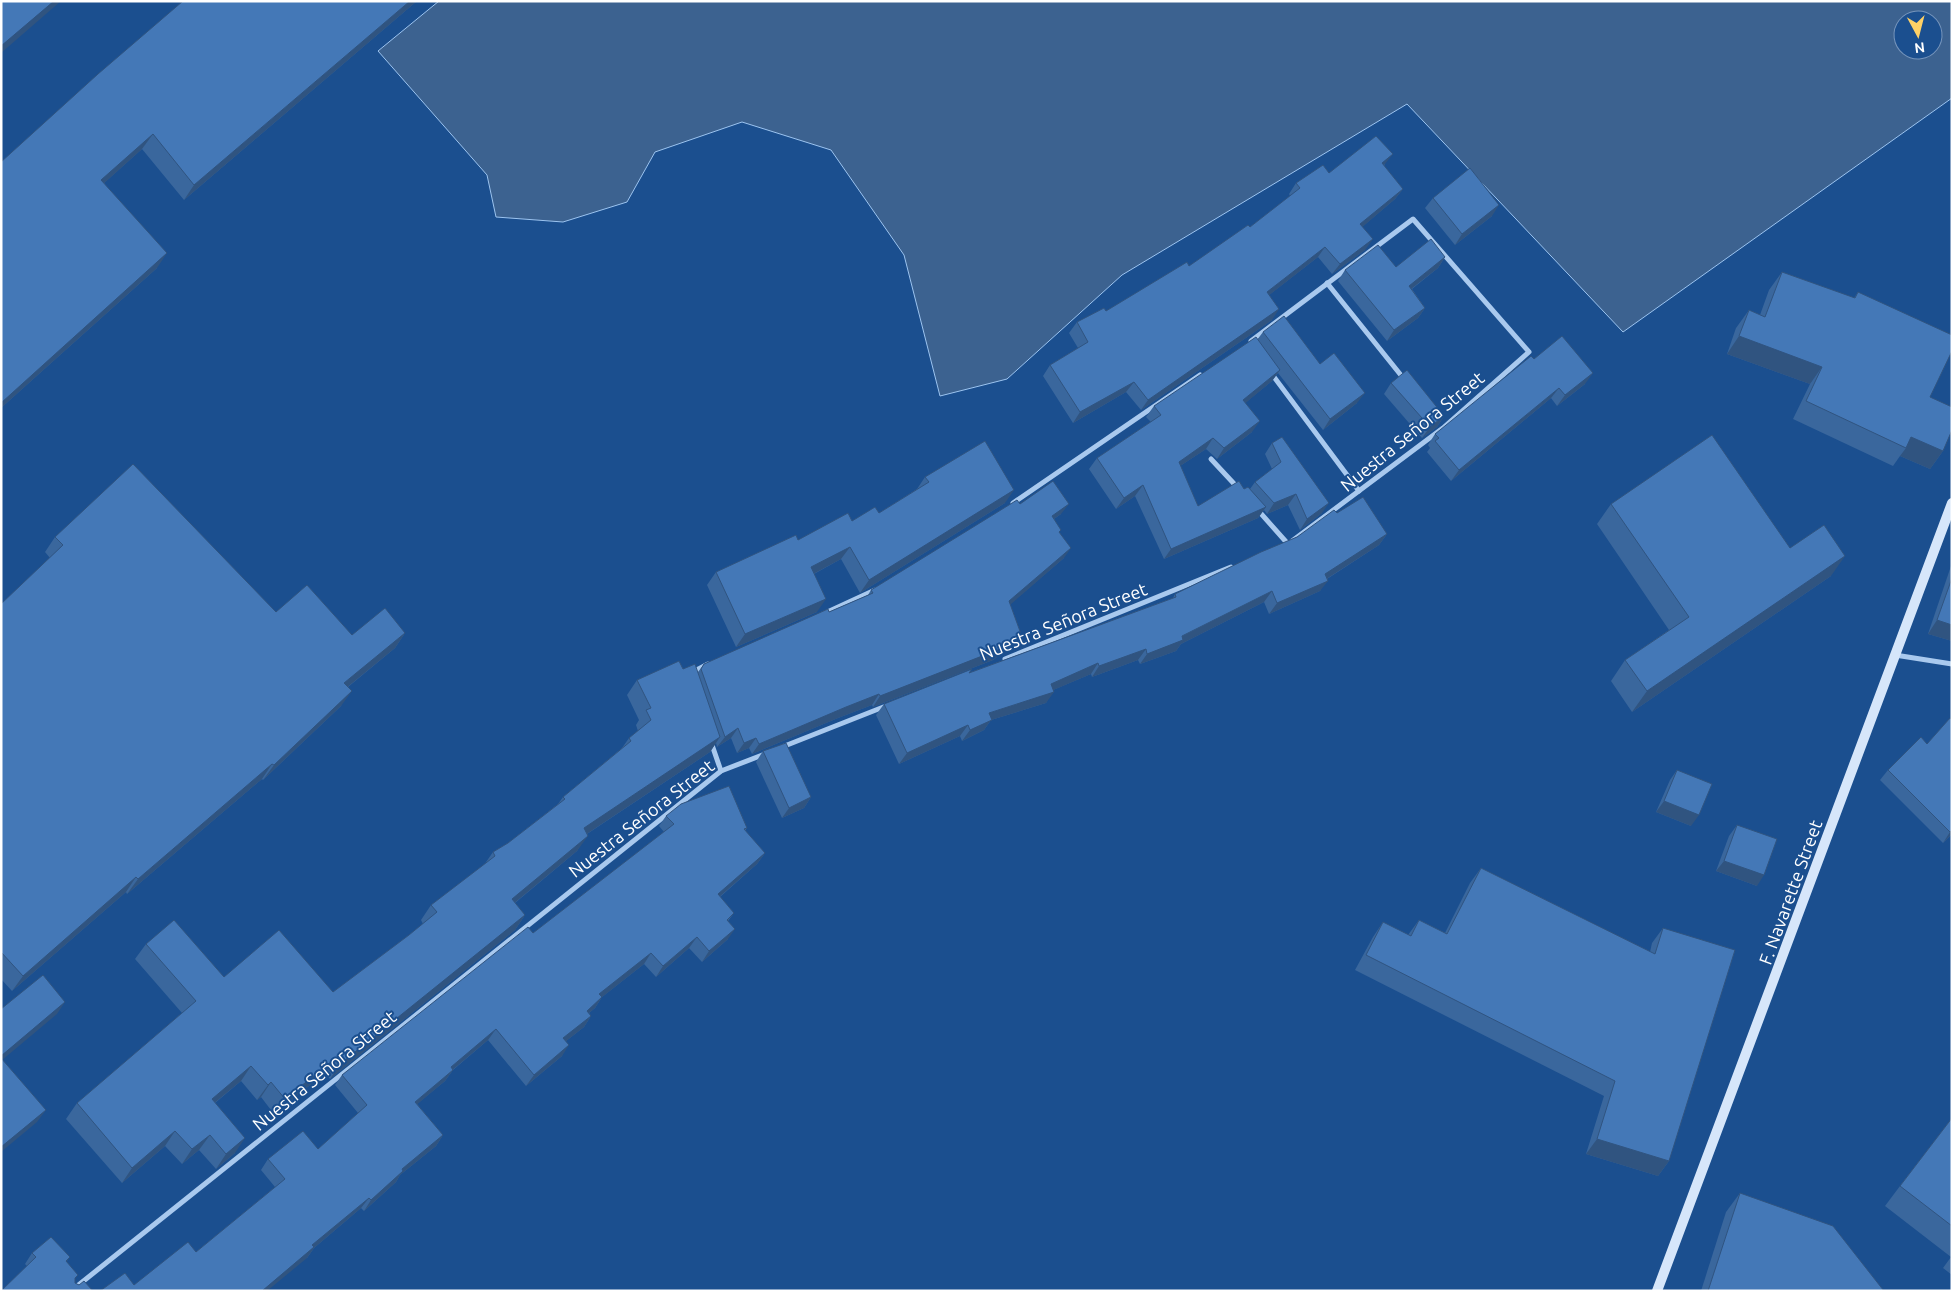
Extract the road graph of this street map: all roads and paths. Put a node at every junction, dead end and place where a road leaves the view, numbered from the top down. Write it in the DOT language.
graph roads {
  1 [pos="1327,283"];
  2 [pos="1255,350"];
  3 [pos="1266,366"];
  4 [pos="1208,369"];
  5 [pos="1406,382"];
  6 [pos="1437,420"];
  7 [pos="1443,428"];
  8 [pos="1211,459"];
  9 [pos="1359,491"];
  10 [pos="1243,494"];
  11 [pos="1250,501"];
  12 [pos="1952,503"];
  13 [pos="1004,509"];
  14 [pos="1288,544"];
  15 [pos="1279,547"];
  16 [pos="1234,566"];
  17 [pos="884,584"];
  18 [pos="813,618"];
  19 [pos="1895,655"];
  20 [pos="712,662"];
  21 [pos="996,663"];
  22 [pos="1952,664"];
  23 [pos="689,679"];
  24 [pos="895,702"];
  25 [pos="708,734"];
  26 [pos="776,749"];
  27 [pos="767,753"];
  28 [pos="721,771"];
  29 [pos="71,1291"];
  30 [pos="1657,1291"];
  1 -- 2 [label="street"];
  1 -- 5 [label="street"];
  1 -- 7 [label="street, Nuestra Señora Street"];
  3 -- 9 [label="street"];
  4 -- 13 [label="street"];
  6 -- 7 [label="street"];
  7 -- 9 [label="street, Nuestra Señora Street"];
  8 -- 10 [label="street"];
  9 -- 14 [label="street, Nuestra Señora Street"];
  11 -- 14 [label="street"];
  12 -- 19 [label="main road, F. Navarette Street"];
  14 -- 15 [label="street, Nuestra Señora Street"];
  16 -- 21 [label="street, Nuestra Señora Street"];
  17 -- 18 [label="street"];
  19 -- 22 [label="street"];
  19 -- 30 [label="main road, F. Navarette Street"];
  20 -- 23 [label="street"];
  24 -- 26 [label="street"];
  25 -- 28 [label="street"];
  27 -- 28 [label="street, Nuestra Señora Street"];
  28 -- 29 [label="street, Nuestra Señora Street"];
}
